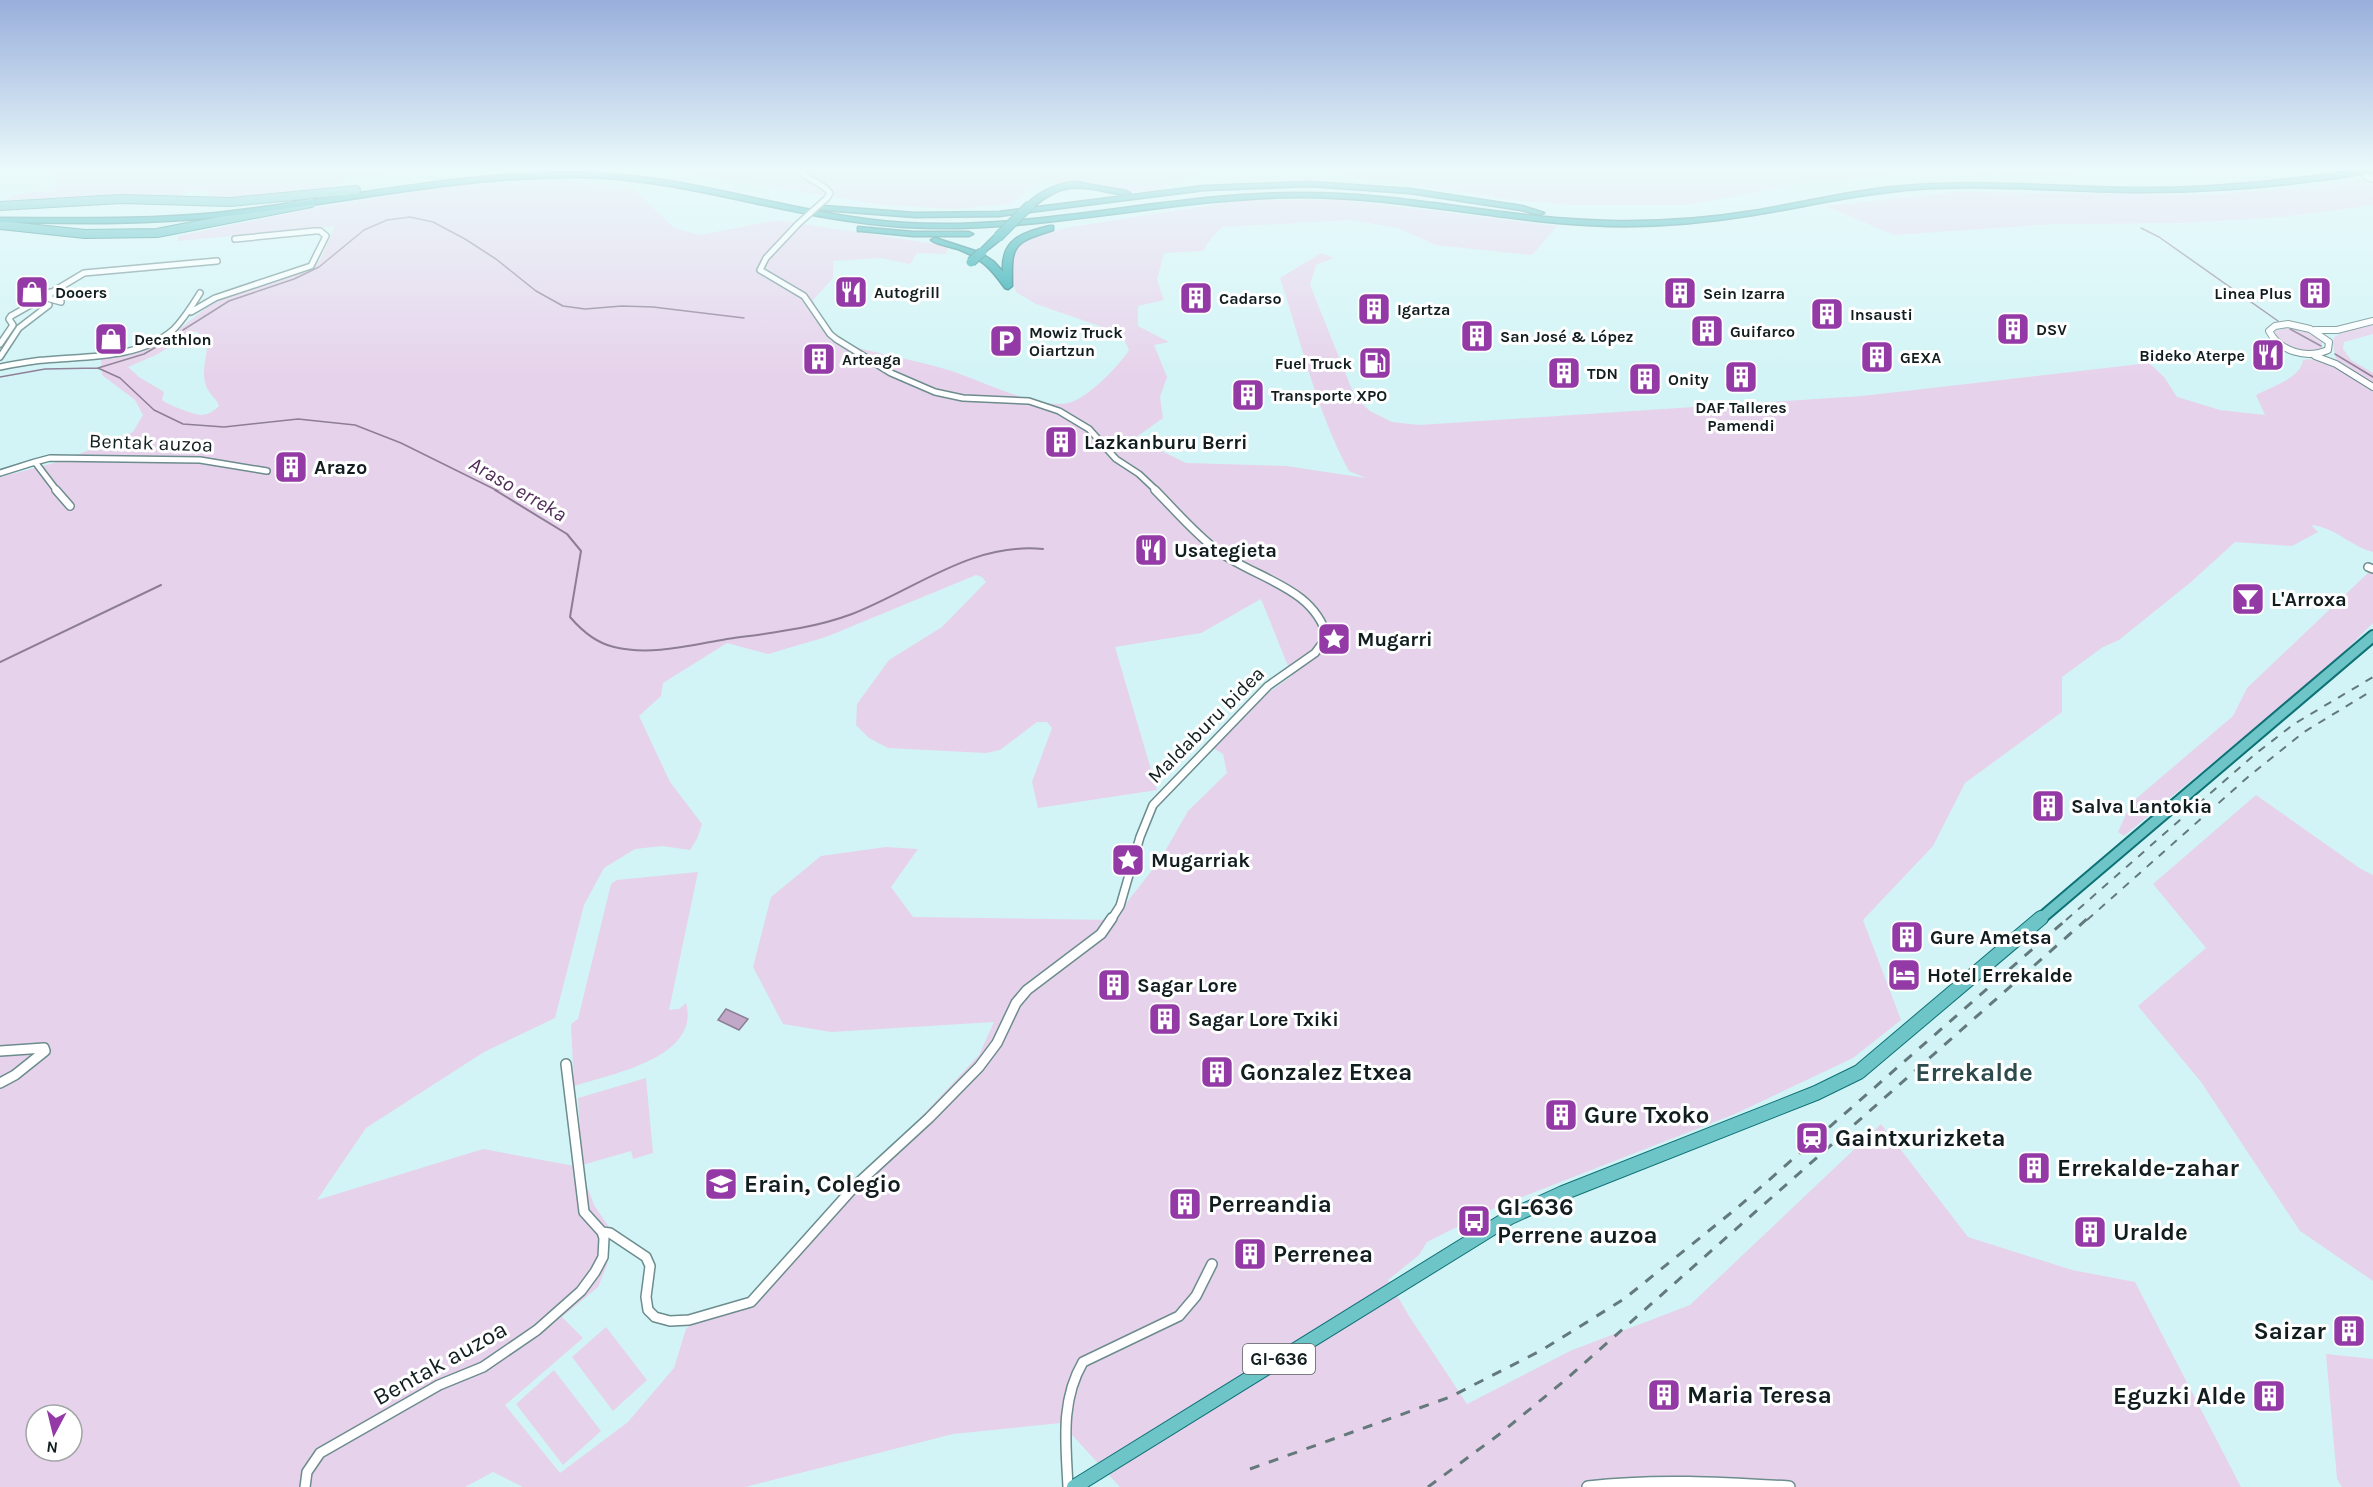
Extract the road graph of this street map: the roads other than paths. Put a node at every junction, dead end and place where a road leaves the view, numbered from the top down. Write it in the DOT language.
graph roads {
  1 [pos="251,237"];
  2 [pos="325,237"];
  3 [pos="785,237"];
  4 [pos="927,237"];
  5 [pos="998,237"];
  6 [pos="1024,237"];
  7 [pos="235,239"];
  8 [pos="217,261"];
  9 [pos="968,263"];
  10 [pos="50,292"];
  11 [pos="200,293"];
  12 [pos="61,302"];
  13 [pos="34,303"];
  14 [pos="191,312"];
  15 [pos="0,320"];
  16 [pos="10,321"];
  17 [pos="2373,321"];
  18 [pos="26,322"];
  19 [pos="2310,329"];
  20 [pos="2337,330"];
  21 [pos="0,344"];
  22 [pos="2328,346"];
  23 [pos="2306,353"];
  24 [pos="0,357"];
  25 [pos="0,363"];
  26 [pos="18,364"];
  27 [pos="0,367"];
  28 [pos="2341,367"];
  29 [pos="2373,387"];
  30 [pos="35,462"];
  31 [pos="267,471"];
  32 [pos="0,473"];
  33 [pos="70,506"];
  34 [pos="2373,636"];
  35 [pos="0,1051"];
  36 [pos="566,1064"];
  37 [pos="0,1083"];
  38 [pos="602,1232"];
  39 [pos="1212,1263"];
  40 [pos="304,1487"];
  41 [pos="1068,1487"];
  42 [pos="1074,1487"];
  43 [pos="1588,1487"];
  44 [pos="1789,1487"];
  1 -- 7 [label="street"];
  2 -- 14 [label="street"];
  3 -- 38 [label="street, Maldaburu bidea, bridge"];
  4 -- 6 [label="highway"];
  5 -- 9 [label="highway, bridge"];
  8 -- 10 [label="street"];
  10 -- 12 [label="street"];
  10 -- 13 [label="street"];
  11 -- 14 [label="street"];
  13 -- 16 [label="street"];
  13 -- 18 [label="street"];
  14 -- 26 [label="street"];
  15 -- 16 [label="street"];
  16 -- 18 [label="street"];
  16 -- 21 [label="street"];
  17 -- 20 [label="street"];
  18 -- 24 [label="street"];
  19 -- 20 [label="street"];
  19 -- 22 [label="street"];
  19 -- 23 [label="street"];
  20 -- 22 [label="street"];
  22 -- 23 [label="street"];
  22 -- 28 [label="street"];
  23 -- 28 [label="street"];
  25 -- 26 [label="street"];
  26 -- 27 [label="street"];
  28 -- 29 [label="street"];
  30 -- 31 [label="street, Bentak auzoa"];
  30 -- 32 [label="street, Bentak auzoa"];
  30 -- 33 [label="street"];
  34 -- 42 [label="main road, GI-636"];
  35 -- 37 [label="street"];
  36 -- 38 [label="street"];
  38 -- 40 [label="street, Bentak auzoa"];
  39 -- 41 [label="street"];
  43 -- 44 [label="main road"];
}
